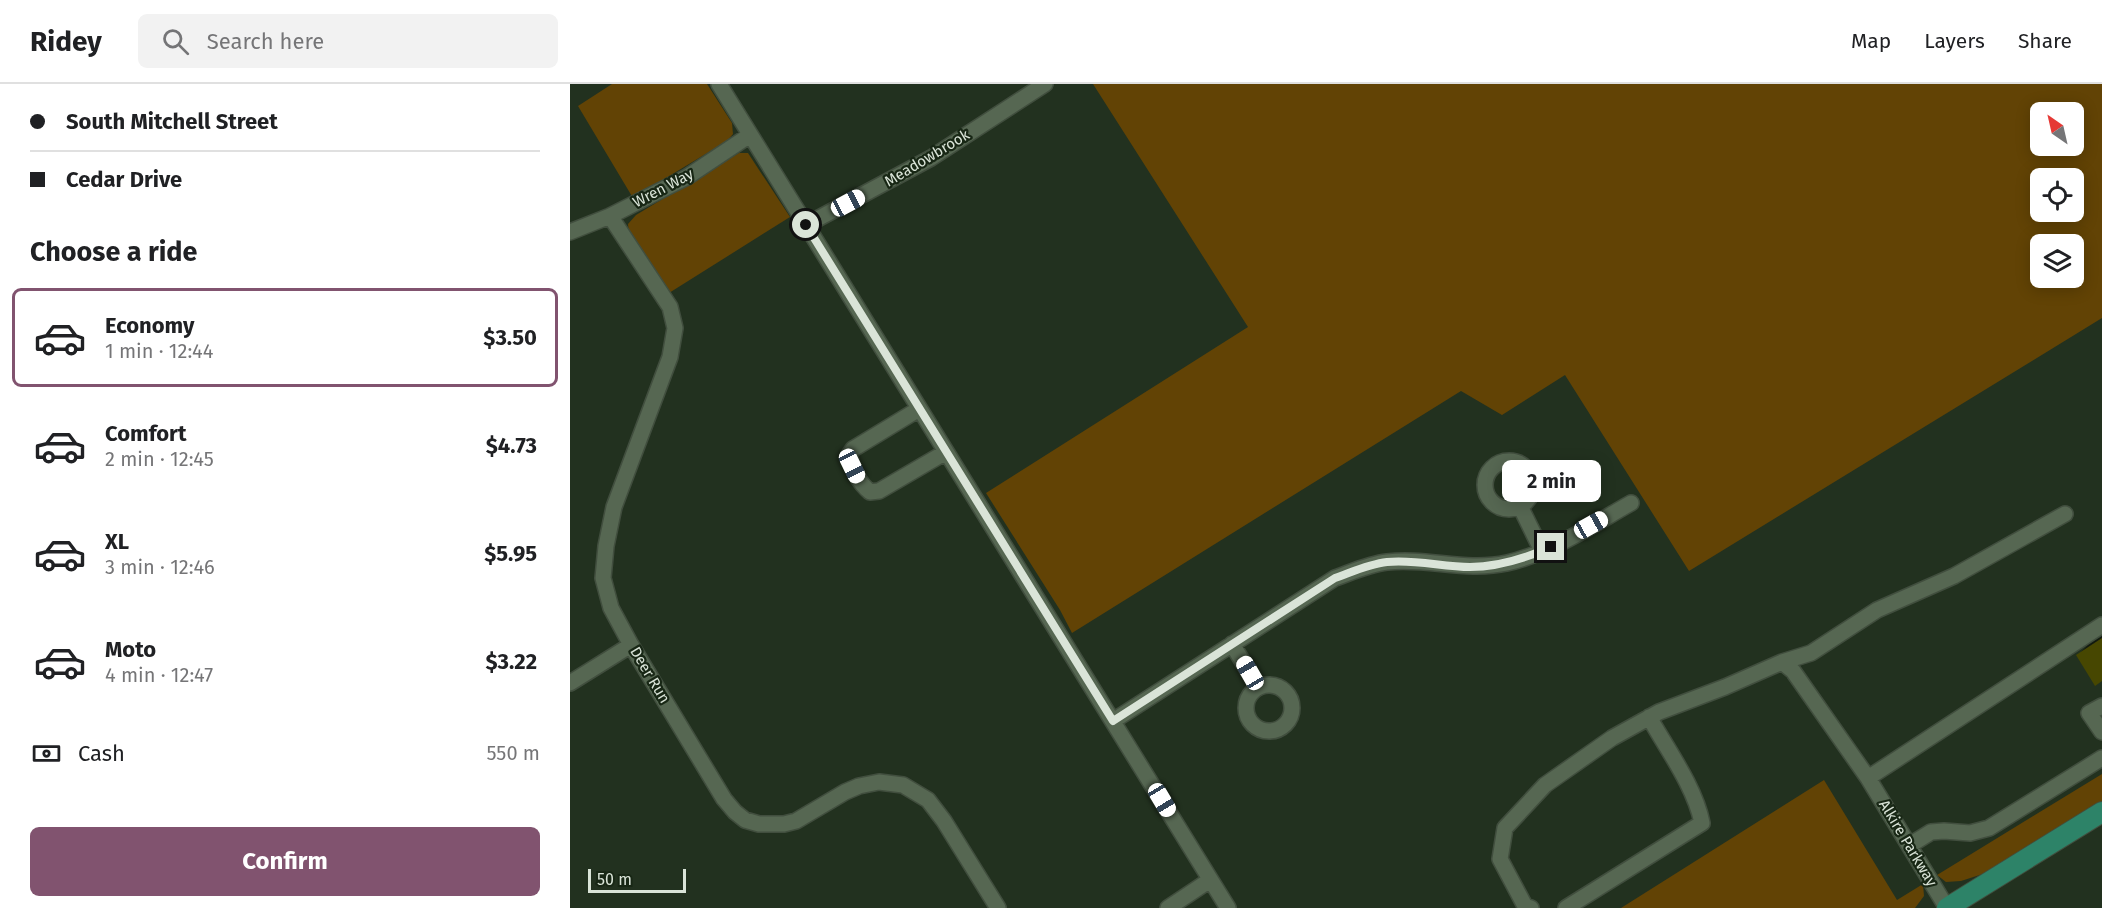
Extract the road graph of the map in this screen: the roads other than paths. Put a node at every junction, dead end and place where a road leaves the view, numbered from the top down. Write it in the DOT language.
graph roads {
  1 [pos="719,84"];
  2 [pos="1038,86"];
  3 [pos="750,135"];
  4 [pos="610,216"];
  5 [pos="806,225"];
  6 [pos="570,232"];
  7 [pos="920,409"];
  8 [pos="946,452"];
  9 [pos="1631,503"];
  10 [pos="1520,506"];
  11 [pos="2065,514"];
  12 [pos="1542,551"];
  13 [pos="2102,625"];
  14 [pos="1232,644"];
  15 [pos="631,645"];
  16 [pos="1782,662"];
  17 [pos="570,683"];
  18 [pos="1258,687"];
  19 [pos="2102,706"];
  20 [pos="1649,717"];
  21 [pos="1113,721"];
  22 [pos="2102,732"];
  23 [pos="2102,758"];
  24 [pos="1868,778"];
  25 [pos="2102,812"];
  26 [pos="1910,844"];
  27 [pos="1210,880"];
  28 [pos="998,908"];
  29 [pos="1168,908"];
  30 [pos="1228,908"];
  31 [pos="1532,908"];
  32 [pos="1566,908"];
  33 [pos="1947,908"];
  1 -- 3 [label="street"];
  2 -- 5 [label="street, Meadowbrook"];
  3 -- 4 [label="street, Wren Way"];
  3 -- 5 [label="street"];
  4 -- 6 [label="street, Wren Way"];
  4 -- 15 [label="street, Deer Run"];
  5 -- 7 [label="street"];
  7 -- 8 [label="street"];
  7 -- 8 [label="street"];
  8 -- 21 [label="street"];
  9 -- 12 [label="street"];
  10 -- 12 [label="street"];
  11 -- 16 [label="street"];
  12 -- 14 [label="street"];
  13 -- 24 [label="street"];
  14 -- 18 [label="street"];
  14 -- 21 [label="street"];
  15 -- 17 [label="street"];
  15 -- 28 [label="street, Deer Run"];
  16 -- 20 [label="street"];
  16 -- 24 [label="street, Alkire Parkway"];
  19 -- 22 [label="street"];
  20 -- 31 [label="street"];
  20 -- 32 [label="street"];
  21 -- 27 [label="street"];
  23 -- 26 [label="street"];
  24 -- 26 [label="street, Alkire Parkway"];
  25 -- 33 [label="main road"];
  26 -- 33 [label="street, Alkire Parkway"];
  27 -- 29 [label="street"];
  27 -- 30 [label="street"];
}
